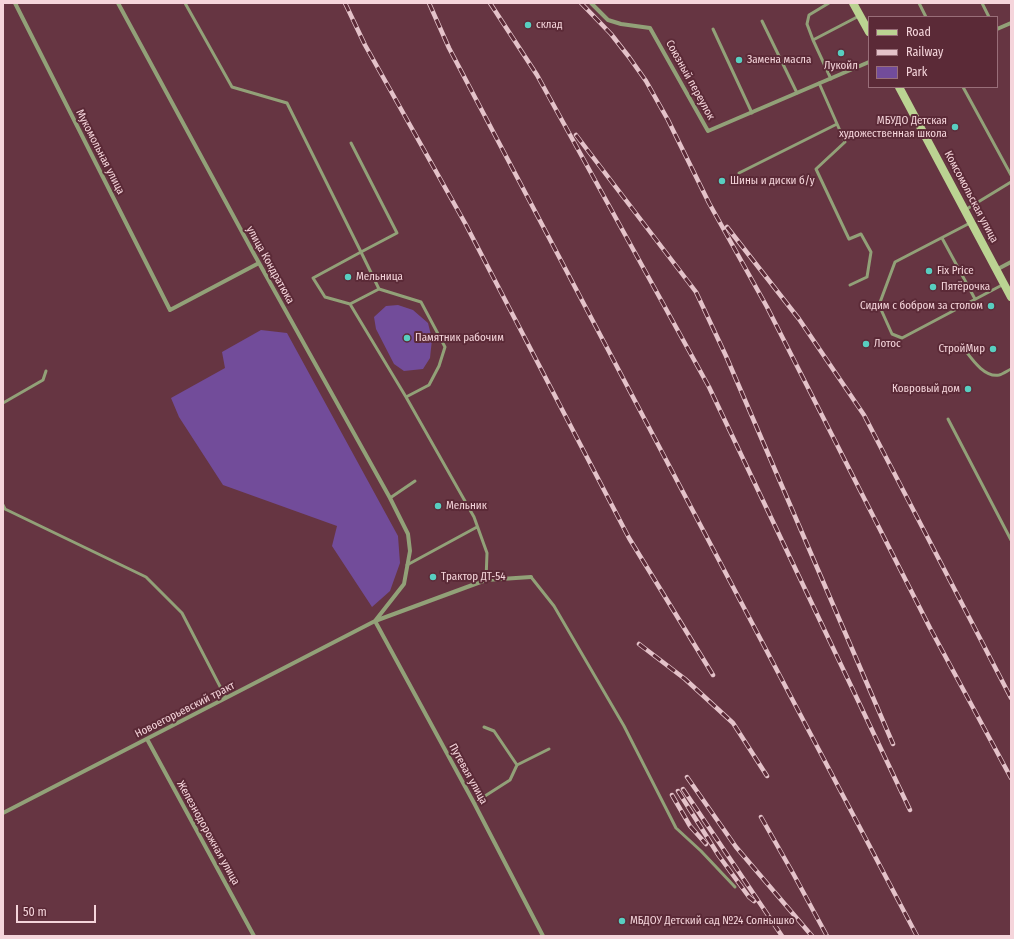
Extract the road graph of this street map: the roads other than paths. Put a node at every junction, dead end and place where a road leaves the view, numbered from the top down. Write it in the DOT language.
graph roads {
  1 [pos="15,3"];
  2 [pos="118,3"];
  3 [pos="185,3"];
  4 [pos="591,3"];
  5 [pos="829,3"];
  6 [pos="853,3"];
  7 [pos="920,3"];
  8 [pos="982,3"];
  9 [pos="860,15"];
  10 [pos="926,16"];
  11 [pos="988,16"];
  12 [pos="762,21"];
  13 [pos="1011,23"];
  14 [pos="713,29"];
  15 [pos="998,29"];
  16 [pos="868,30"];
  17 [pos="813,40"];
  18 [pos="868,62"];
  19 [pos="831,78"];
  20 [pos="819,83"];
  21 [pos="900,88"];
  22 [pos="964,88"];
  23 [pos="797,93"];
  24 [pos="752,113"];
  25 [pos="837,124"];
  26 [pos="351,143"];
  27 [pos="739,173"];
  28 [pos="1011,176"];
  29 [pos="1011,182"];
  30 [pos="965,210"];
  31 [pos="972,222"];
  32 [pos="942,238"];
  33 [pos="361,252"];
  34 [pos="1011,262"];
  35 [pos="259,263"];
  36 [pos="996,270"];
  37 [pos="1004,284"];
  38 [pos="850,285"];
  39 [pos="379,289"];
  40 [pos="1011,297"];
  41 [pos="975,300"];
  42 [pos="350,304"];
  43 [pos="961,345"];
  44 [pos="1011,369"];
  45 [pos="46,371"];
  46 [pos="406,398"];
  47 [pos="3,403"];
  48 [pos="948,419"];
  49 [pos="415,481"];
  50 [pos="390,498"];
  51 [pos="3,504"];
  52 [pos="477,527"];
  53 [pos="408,534"];
  54 [pos="1011,540"];
  55 [pos="408,565"];
  56 [pos="531,577"];
  57 [pos="486,580"];
  58 [pos="375,621"];
  59 [pos="226,698"];
  60 [pos="484,727"];
  61 [pos="147,739"];
  62 [pos="549,749"];
  63 [pos="517,765"];
  64 [pos="474,803"];
  65 [pos="3,813"];
  66 [pos="735,887"];
  67 [pos="254,936"];
  68 [pos="543,936"];
  1 -- 35 [label="street, Мукомольная улица"];
  2 -- 35 [label="street, улица Кондратюка"];
  3 -- 33 [label="lane"];
  4 -- 24 [label="street, Союзный переулок"];
  5 -- 17 [label="lane"];
  6 -- 9 [label="main road"];
  7 -- 10 [label="lane"];
  8 -- 11 [label="lane"];
  9 -- 16 [label="main road"];
  9 -- 17 [label="lane"];
  12 -- 23 [label="lane"];
  13 -- 15 [label="street"];
  14 -- 24 [label="lane"];
  17 -- 19 [label="lane"];
  18 -- 19 [label="street, Союзный переулок"];
  19 -- 20 [label="street, Союзный переулок"];
  20 -- 23 [label="street, Союзный переулок"];
  20 -- 25 [label="lane"];
  21 -- 30 [label="main road, Комсомольская улица"];
  22 -- 28 [label="lane"];
  23 -- 24 [label="street, Союзный переулок"];
  25 -- 27 [label="lane"];
  25 -- 38 [label="lane"];
  26 -- 33 [label="lane"];
  29 -- 30 [label="lane"];
  30 -- 31 [label="main road, Комсомольская улица"];
  31 -- 32 [label="lane"];
  31 -- 36 [label="main road, Комсомольская улица"];
  32 -- 41 [label="lane"];
  32 -- 41 [label="lane"];
  33 -- 39 [label="lane"];
  33 -- 42 [label="lane"];
  34 -- 36 [label="street"];
  35 -- 50 [label="street, улица Кондратюка"];
  36 -- 37 [label="main road, Комсомольская улица"];
  37 -- 40 [label="main road, Комсомольская улица"];
  37 -- 41 [label="lane"];
  39 -- 42 [label="lane"];
  39 -- 46 [label="lane"];
  42 -- 46 [label="lane"];
  43 -- 44 [label="lane"];
  45 -- 47 [label="lane"];
  46 -- 52 [label="lane"];
  48 -- 54 [label="lane"];
  49 -- 50 [label="lane"];
  50 -- 53 [label="street, улица Кондратюка"];
  51 -- 59 [label="lane"];
  52 -- 55 [label="lane"];
  52 -- 57 [label="lane"];
  53 -- 55 [label="street, Новоегорьевский тракт"];
  55 -- 58 [label="street, Новоегорьевский тракт"];
  56 -- 57 [label="street, Новоегорьевский тракт"];
  56 -- 66 [label="lane"];
  57 -- 58 [label="street, Новоегорьевский тракт"];
  58 -- 59 [label="street, Новоегорьевский тракт"];
  58 -- 64 [label="street, Путевая улица"];
  59 -- 61 [label="street, Новоегорьевский тракт"];
  60 -- 63 [label="lane"];
  61 -- 65 [label="street, Новоегорьевский тракт"];
  61 -- 67 [label="street, Железнодорожная улица"];
  62 -- 63 [label="lane"];
  63 -- 64 [label="lane"];
  64 -- 68 [label="street, Путевая улица"];
}
